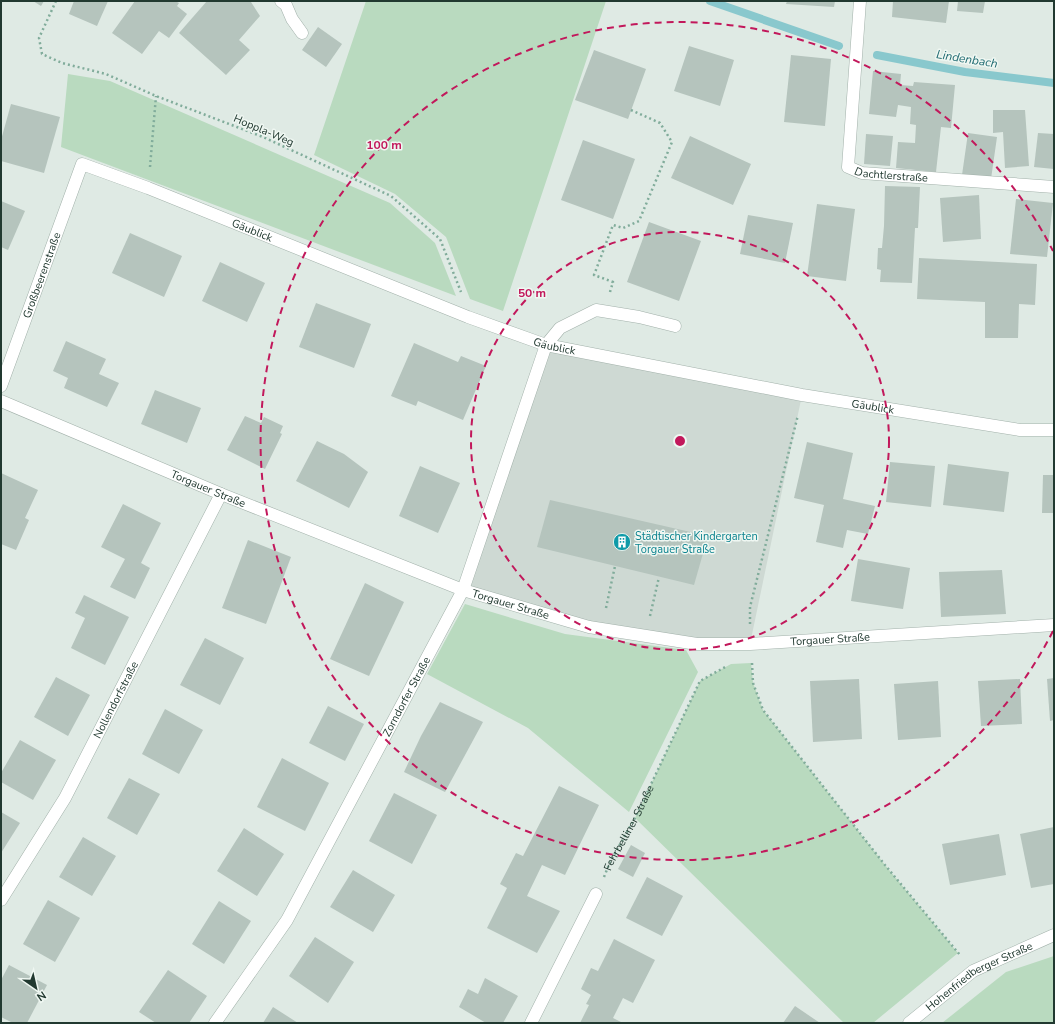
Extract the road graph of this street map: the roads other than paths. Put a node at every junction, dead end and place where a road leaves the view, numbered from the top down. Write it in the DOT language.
graph roads {
  1 [pos="281,1"];
  2 [pos="860,1"];
  3 [pos="302,32"];
  4 [pos="82,164"];
  5 [pos="1054,187"];
  6 [pos="675,326"];
  7 [pos="546,345"];
  8 [pos="1,386"];
  9 [pos="1,401"];
  10 [pos="1054,430"];
  11 [pos="221,494"];
  12 [pos="463,590"];
  13 [pos="1054,625"];
  14 [pos="596,894"];
  15 [pos="1,900"];
  16 [pos="1054,935"];
  17 [pos="215,1023"];
  18 [pos="531,1023"];
  19 [pos="909,1023"];
  1 -- 3 [label="street"];
  2 -- 5 [label="street, Dachtlerstraße"];
  4 -- 7 [label="street, Gäublick"];
  4 -- 8 [label="street, Großbeerenstraße"];
  6 -- 7 [label="street"];
  7 -- 10 [label="street, Gäublick"];
  7 -- 12 [label="street, Zorndorfer Straße"];
  9 -- 11 [label="street, Torgauer Straße"];
  11 -- 12 [label="street, Torgauer Straße"];
  11 -- 15 [label="street, Nollendorfstraße"];
  12 -- 13 [label="street, Torgauer Straße"];
  12 -- 17 [label="street, Zorndorfer Straße"];
  14 -- 18 [label="street"];
  16 -- 19 [label="street, Hohenfriedberger Straße"];
}
